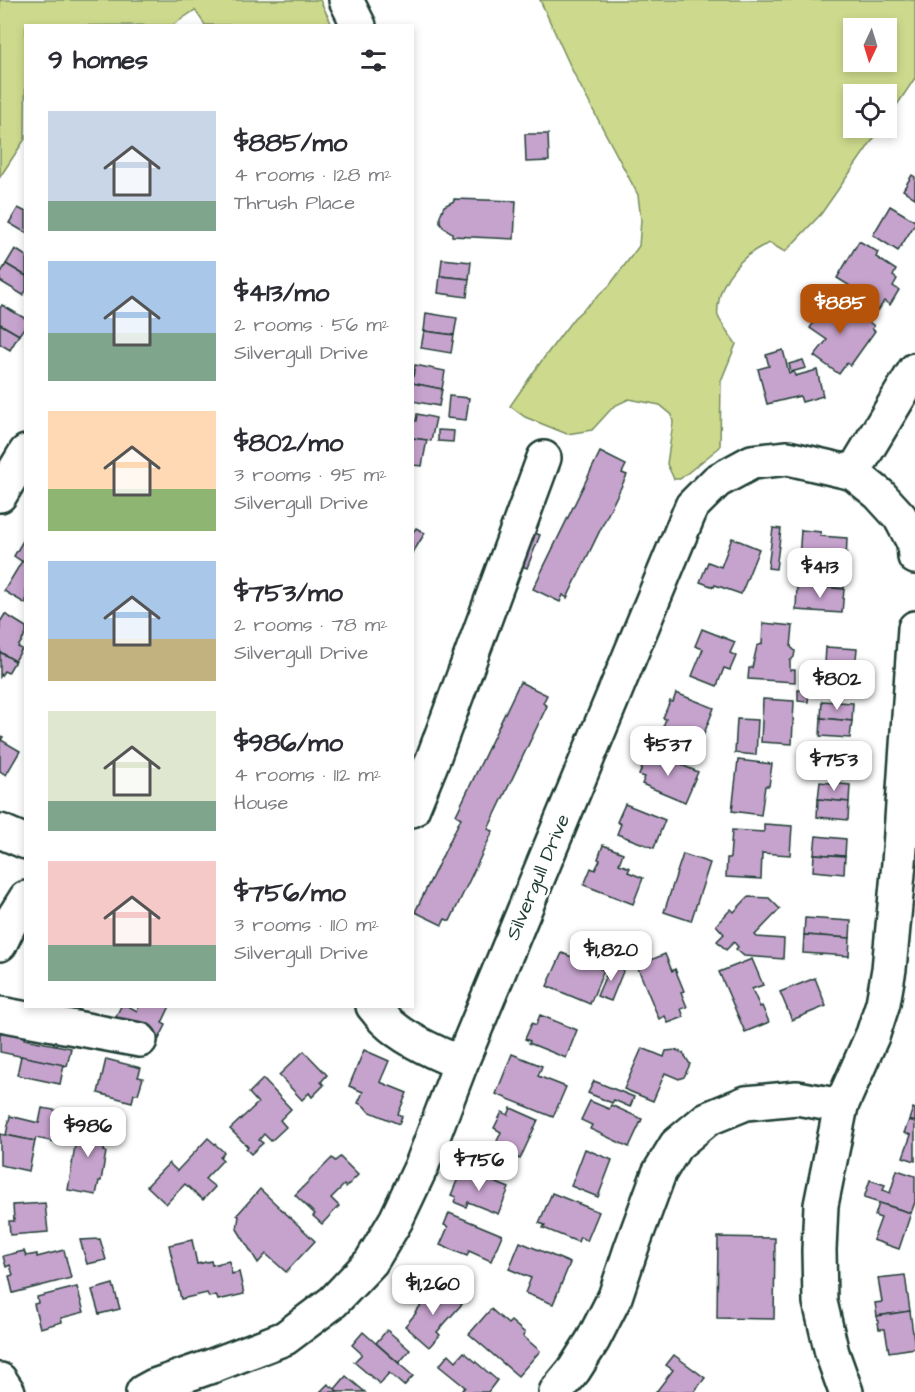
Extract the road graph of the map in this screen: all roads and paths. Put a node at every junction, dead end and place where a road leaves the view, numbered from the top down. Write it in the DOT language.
graph roads {
  1 [pos="346,0"];
  2 [pos="358,24"];
  3 [pos="915,370"];
  4 [pos="24,455"];
  5 [pos="544,458"];
  6 [pos="853,473"];
  7 [pos="0,495"];
  8 [pos="915,557"];
  9 [pos="915,628"];
  10 [pos="414,805"];
  11 [pos="0,831"];
  12 [pos="24,841"];
  13 [pos="24,901"];
  14 [pos="0,944"];
  15 [pos="376,1008"];
  16 [pos="0,1014"];
  17 [pos="140,1040"];
  18 [pos="461,1063"];
  19 [pos="841,1106"];
  20 [pos="0,1380"];
  21 [pos="8,1392"];
  22 [pos="143,1392"];
  23 [pos="556,1392"];
  24 [pos="846,1392"];
  1 -- 2 [label="street"];
  3 -- 6 [label="street"];
  4 -- 7 [label="street"];
  5 -- 10 [label="street"];
  6 -- 8 [label="street, Silvergull Drive"];
  6 -- 18 [label="street, Silvergull Drive"];
  9 -- 19 [label="street"];
  11 -- 12 [label="street"];
  13 -- 14 [label="street"];
  15 -- 18 [label="street"];
  16 -- 17 [label="street"];
  18 -- 22 [label="street, Silvergull Drive"];
  19 -- 23 [label="street"];
  19 -- 24 [label="street"];
  20 -- 21 [label="street"];
}
